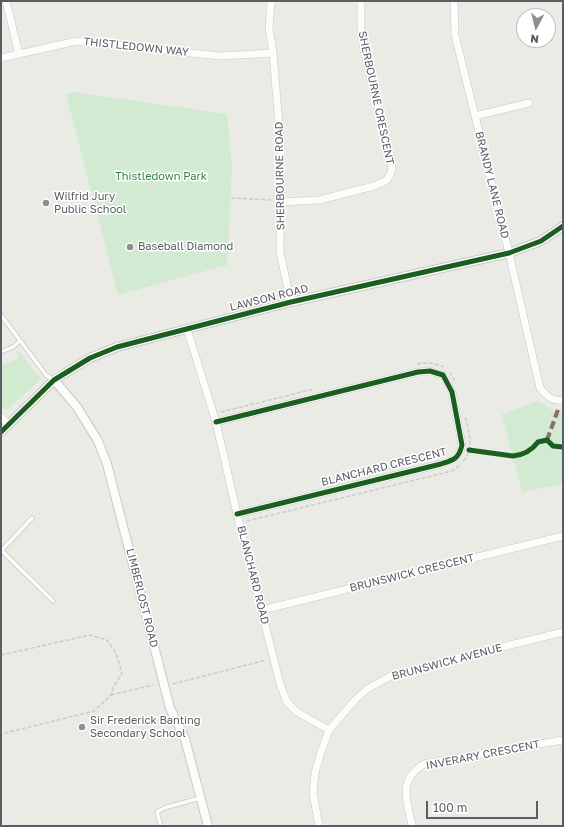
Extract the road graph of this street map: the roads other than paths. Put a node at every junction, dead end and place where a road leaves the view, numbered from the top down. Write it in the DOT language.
graph roads {
  1 [pos="6,1"];
  2 [pos="271,1"];
  3 [pos="361,1"];
  4 [pos="454,1"];
  5 [pos="273,53"];
  6 [pos="19,54"];
  7 [pos="1,58"];
  8 [pos="529,104"];
  9 [pos="475,116"];
  10 [pos="281,202"];
  11 [pos="563,226"];
  12 [pos="509,253"];
  13 [pos="291,302"];
  14 [pos="1,316"];
  15 [pos="187,329"];
  16 [pos="20,341"];
  17 [pos="1,352"];
  18 [pos="54,380"];
  19 [pos="563,400"];
  20 [pos="1,417"];
  21 [pos="216,422"];
  22 [pos="8,424"];
  23 [pos="1,432"];
  24 [pos="237,514"];
  25 [pos="32,518"];
  26 [pos="563,536"];
  27 [pos="1,550"];
  28 [pos="53,601"];
  29 [pos="262,610"];
  30 [pos="563,632"];
  31 [pos="329,730"];
  32 [pos="563,740"];
  33 [pos="201,798"];
  34 [pos="161,826"];
  35 [pos="208,826"];
  36 [pos="319,826"];
  37 [pos="412,826"];
  1 -- 6 [label="street"];
  2 -- 5 [label="street, SHERBOURNE ROAD"];
  3 -- 10 [label="street, SHERBOURNE CRESCENT"];
  4 -- 9 [label="street, BRANDY LANE ROAD"];
  5 -- 6 [label="street, THISTLEDOWN WAY"];
  5 -- 10 [label="street, SHERBOURNE ROAD"];
  6 -- 7 [label="street, THISTLEDOWN WAY"];
  8 -- 9 [label="street"];
  9 -- 12 [label="street, BRANDY LANE ROAD"];
  10 -- 13 [label="street, SHERBOURNE ROAD"];
  11 -- 12 [label="street, LAWSON ROAD"];
  12 -- 13 [label="street, LAWSON ROAD"];
  12 -- 19 [label="street, BRANDY LANE ROAD"];
  13 -- 15 [label="street, LAWSON ROAD"];
  14 -- 16 [label="lane"];
  15 -- 18 [label="street, LAWSON ROAD"];
  15 -- 21 [label="street, BLANCHARD ROAD"];
  16 -- 17 [label="lane"];
  16 -- 18 [label="lane"];
  18 -- 22 [label="street, LAWSON ROAD"];
  18 -- 33 [label="street, LIMBERLOST ROAD"];
  20 -- 22 [label="street"];
  21 -- 24 [label="street, BLANCHARD ROAD"];
  21 -- 24 [label="street, BLANCHARD CRESCENT"];
  22 -- 23 [label="street, LAWSON ROAD"];
  24 -- 29 [label="street, BLANCHARD ROAD"];
  25 -- 27 [label="lane"];
  26 -- 29 [label="street, BRUNSWICK CRESCENT"];
  27 -- 28 [label="lane"];
  29 -- 31 [label="street, BLANCHARD ROAD"];
  30 -- 31 [label="street, BRUNSWICK AVENUE"];
  31 -- 36 [label="street, BRUNSWICK AVENUE"];
  32 -- 37 [label="street, INVERARY CRESCENT"];
  33 -- 34 [label="lane"];
  33 -- 35 [label="street, LIMBERLOST ROAD"];
}
